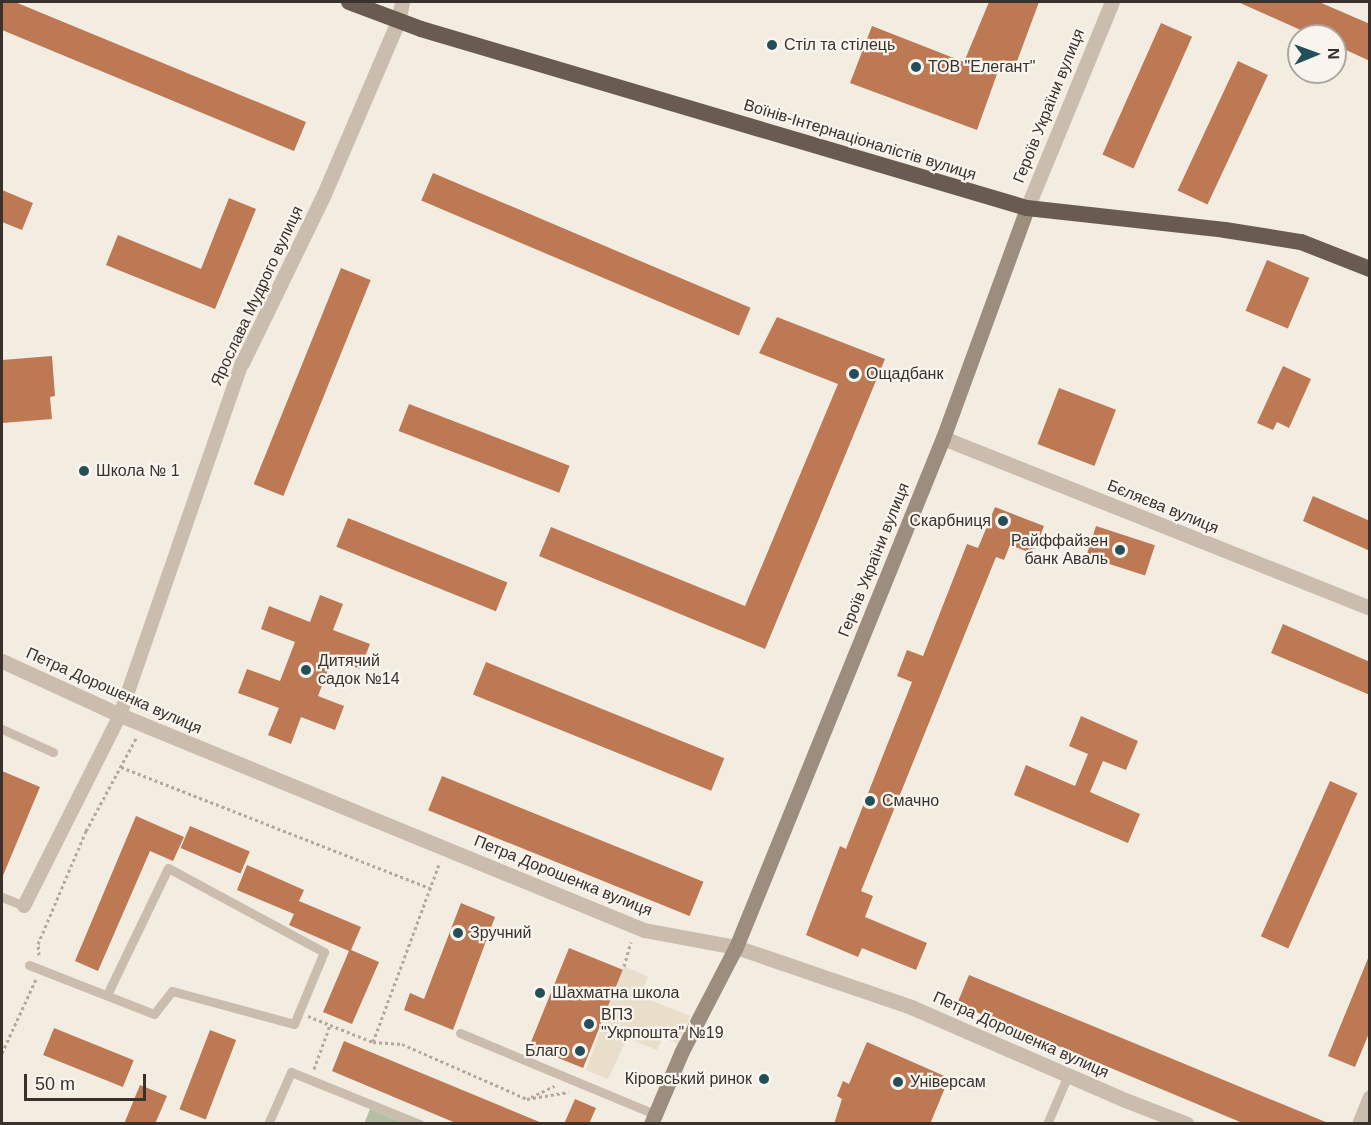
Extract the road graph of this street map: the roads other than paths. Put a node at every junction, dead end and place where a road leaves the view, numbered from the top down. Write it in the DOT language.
graph roads {
  1 [pos="349,2"];
  2 [pos="402,2"];
  3 [pos="1112,2"];
  4 [pos="398,21"];
  5 [pos="1027,208"];
  6 [pos="1370,269"];
  7 [pos="242,363"];
  8 [pos="943,438"];
  9 [pos="1370,608"];
  10 [pos="2,661"];
  11 [pos="120,715"];
  12 [pos="2,729"];
  13 [pos="53,752"];
  14 [pos="2,897"];
  15 [pos="24,906"];
  16 [pos="736,947"];
  17 [pos="29,965"];
  18 [pos="106,995"];
  19 [pos="460,1033"];
  20 [pos="1068,1075"];
  21 [pos="1370,1097"];
  22 [pos="653,1119"];
  23 [pos="268,1124"];
  24 [pos="420,1124"];
  25 [pos="1047,1124"];
  26 [pos="1187,1124"];
  27 [pos="1359,1124"];
  1 -- 4 [label="highway, Воїнів-Інтернаціоналістів вулиця"];
  2 -- 4 [label="street, Ярослава Мудрого вулиця"];
  3 -- 5 [label="street, Героїв України вулиця"];
  4 -- 5 [label="highway, Воїнів-Інтернаціоналістів вулиця"];
  4 -- 7 [label="street, Ярослава Мудрого вулиця"];
  5 -- 6 [label="highway, Воїнів-Інтернаціоналістів вулиця"];
  5 -- 8 [label="main road, Героїв України вулиця"];
  7 -- 11 [label="street, Ярослава Мудрого вулиця"];
  8 -- 9 [label="street, Бєляєва вулиця"];
  8 -- 16 [label="main road, Героїв України вулиця"];
  10 -- 11 [label="street, Петра Дорошенка вулиця"];
  11 -- 15 [label="street, Ярослава Мудрого вулиця"];
  11 -- 16 [label="street, Петра Дорошенка вулиця"];
  12 -- 13 [label="lane"];
  14 -- 15 [label="lane"];
  16 -- 20 [label="street, Петра Дорошенка вулиця"];
  16 -- 22 [label="main road, Героїв України вулиця"];
  17 -- 18 [label="lane"];
  18 -- 18 [label="lane"];
  19 -- 22 [label="lane"];
  20 -- 25 [label="lane"];
  20 -- 26 [label="street, Петра Дорошенка вулиця"];
  21 -- 27 [label="street"];
  23 -- 24 [label="lane"];
}
